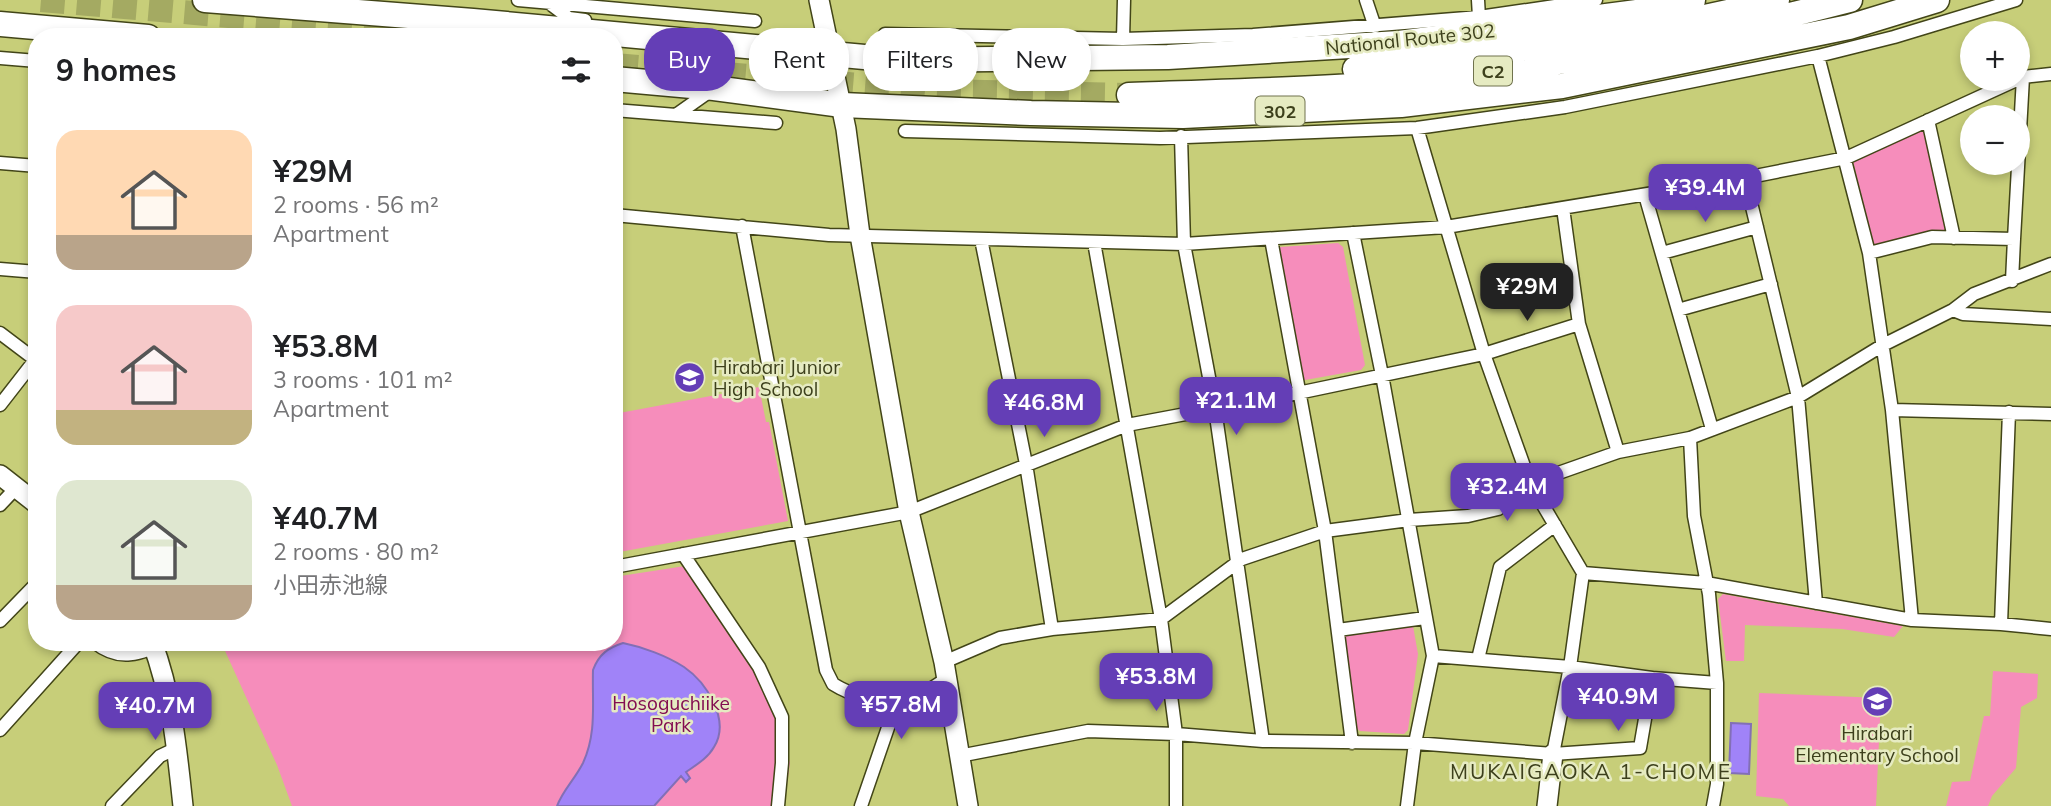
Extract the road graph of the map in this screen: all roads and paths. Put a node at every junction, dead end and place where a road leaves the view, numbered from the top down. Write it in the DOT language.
graph roads {
  1 [pos="205,0"];
  2 [pos="518,0"];
  3 [pos="820,0"];
  4 [pos="1124,0"];
  5 [pos="1366,0"];
  6 [pos="1478,0"];
  7 [pos="1596,0"];
  8 [pos="1693,0"];
  9 [pos="1777,0"];
  10 [pos="1850,0"];
  11 [pos="1937,0"];
  12 [pos="2017,0"];
  13 [pos="548,2"];
  14 [pos="1479,17"];
  15 [pos="755,21"];
  16 [pos="0,24"];
  17 [pos="1375,27"];
  18 [pos="32,28"];
  19 [pos="546,28"];
  20 [pos="612,28"];
  21 [pos="825,28"];
  22 [pos="623,34"];
  23 [pos="978,35"];
  24 [pos="1124,39"];
  25 [pos="749,46"];
  26 [pos="1818,56"];
  27 [pos="0,58"];
  28 [pos="978,59"];
  29 [pos="28,60"];
  30 [pos="2051,74"];
  31 [pos="2030,76"];
  32 [pos="623,80"];
  33 [pos="644,82"];
  34 [pos="710,91"];
  35 [pos="735,91"];
  36 [pos="839,91"];
  37 [pos="1992,91"];
  38 [pos="2022,91"];
  39 [pos="842,105"];
  40 [pos="623,111"];
  41 [pos="676,115"];
  42 [pos="1928,120"];
  43 [pos="776,123"];
  44 [pos="1033,124"];
  45 [pos="1417,128"];
  46 [pos="905,131"];
  47 [pos="1181,136"];
  48 [pos="1846,158"];
  49 [pos="0,163"];
  50 [pos="28,165"];
  51 [pos="1745,178"];
  52 [pos="1645,195"];
  53 [pos="1563,208"];
  54 [pos="623,216"];
  55 [pos="742,226"];
  56 [pos="1446,227"];
  57 [pos="1757,227"];
  58 [pos="1353,233"];
  59 [pos="860,235"];
  60 [pos="1954,238"];
  61 [pos="981,239"];
  62 [pos="1271,239"];
  63 [pos="2014,239"];
  64 [pos="1094,242"];
  65 [pos="1184,244"];
  66 [pos="1662,253"];
  67 [pos="1869,253"];
  68 [pos="2051,264"];
  69 [pos="0,269"];
  70 [pos="28,271"];
  71 [pos="2012,281"];
  72 [pos="1771,284"];
  73 [pos="1678,310"];
  74 [pos="1953,310"];
  75 [pos="2051,319"];
  76 [pos="1580,324"];
  77 [pos="0,333"];
  78 [pos="1883,345"];
  79 [pos="1484,354"];
  80 [pos="28,355"];
  81 [pos="28,371"];
  82 [pos="1382,375"];
  83 [pos="1298,393"];
  84 [pos="1798,397"];
  85 [pos="0,405"];
  86 [pos="1214,409"];
  87 [pos="1892,410"];
  88 [pos="2009,412"];
  89 [pos="2051,414"];
  90 [pos="1128,425"];
  91 [pos="1712,429"];
  92 [pos="1690,438"];
  93 [pos="1618,452"];
  94 [pos="1026,464"];
  95 [pos="0,475"];
  96 [pos="1530,483"];
  97 [pos="16,488"];
  98 [pos="28,498"];
  99 [pos="0,505"];
  100 [pos="909,512"];
  101 [pos="1409,520"];
  102 [pos="1555,526"];
  103 [pos="1325,531"];
  104 [pos="801,534"];
  105 [pos="683,554"];
  106 [pos="1238,563"];
  107 [pos="623,565"];
  108 [pos="1583,573"];
  109 [pos="1706,583"];
  110 [pos="28,592"];
  111 [pos="1816,603"];
  112 [pos="1425,618"];
  113 [pos="1161,619"];
  114 [pos="1912,620"];
  115 [pos="0,621"];
  116 [pos="2001,624"];
  117 [pos="1052,629"];
  118 [pos="2051,629"];
  119 [pos="1338,630"];
  120 [pos="71,651"];
  121 [pos="109,651"];
  122 [pos="139,651"];
  123 [pos="159,651"];
  124 [pos="1433,656"];
  125 [pos="1478,659"];
  126 [pos="1570,667"];
  127 [pos="945,671"];
  128 [pos="1652,678"];
  129 [pos="1717,683"];
  130 [pos="893,713"];
  131 [pos="0,730"];
  132 [pos="1175,734"];
  133 [pos="1263,741"];
  134 [pos="1352,743"];
  135 [pos="1415,743"];
  136 [pos="177,748"];
  137 [pos="1553,754"];
  138 [pos="959,756"];
  139 [pos="112,806"];
  140 [pos="183,806"];
  141 [pos="778,806"];
  142 [pos="862,806"];
  143 [pos="968,806"];
  144 [pos="1176,806"];
  145 [pos="1407,806"];
  146 [pos="1547,806"];
  147 [pos="1713,806"];
  1 -- 19 [label="highway, National Route 302"];
  2 -- 13 [label="street"];
  3 -- 21 [label="street"];
  4 -- 24 [label="street"];
  5 -- 17 [label="street"];
  6 -- 14 [label="street"];
  7 -- 14 [label="street"];
  8 -- 28 [label="highway, National Route 302"];
  9 -- 10 [label="highway, C2"];
  11 -- 44 [label="highway, 302"];
  12 -- 26 [label="street"];
  13 -- 15 [label="street"];
  13 -- 20 [label="street"];
  14 -- 17 [label="street"];
  16 -- 18 [label="highway"];
  17 -- 24 [label="street"];
  22 -- 25 [label="highway, National Route 302"];
  23 -- 24 [label="street"];
  26 -- 45 [label="street"];
  26 -- 48 [label="street"];
  27 -- 29 [label="street"];
  30 -- 31 [label="street"];
  32 -- 33 [label="highway, 302"];
  34 -- 41 [label="street"];
  35 -- 39 [label="highway, 302"];
  36 -- 39 [label="street"];
  37 -- 42 [label="street"];
  38 -- 63 [label="street"];
  39 -- 44 [label="highway, 302"];
  39 -- 59 [label="street"];
  40 -- 41 [label="street"];
  41 -- 43 [label="street"];
  42 -- 48 [label="street"];
  42 -- 60 [label="street"];
  44 -- 46 [label="street"];
  44 -- 47 [label="street"];
  45 -- 47 [label="street"];
  45 -- 56 [label="street"];
  47 -- 65 [label="street"];
  48 -- 51 [label="street"];
  48 -- 67 [label="street"];
  49 -- 50 [label="street"];
  51 -- 52 [label="street"];
  51 -- 57 [label="street"];
  52 -- 53 [label="street"];
  52 -- 66 [label="street"];
  53 -- 56 [label="street"];
  53 -- 76 [label="street"];
  54 -- 55 [label="street"];
  55 -- 59 [label="street"];
  55 -- 104 [label="street"];
  56 -- 58 [label="street"];
  56 -- 79 [label="street"];
  57 -- 66 [label="street"];
  57 -- 72 [label="street"];
  58 -- 62 [label="street"];
  58 -- 82 [label="street"];
  59 -- 61 [label="street"];
  59 -- 100 [label="street"];
  60 -- 63 [label="street"];
  60 -- 67 [label="street"];
  61 -- 64 [label="street"];
  61 -- 94 [label="street"];
  62 -- 65 [label="street"];
  62 -- 83 [label="street"];
  63 -- 71 [label="street"];
  64 -- 65 [label="street"];
  64 -- 90 [label="street"];
  65 -- 86 [label="street"];
  66 -- 73 [label="street"];
  67 -- 78 [label="street"];
  68 -- 71 [label="street"];
  69 -- 70 [label="street"];
  71 -- 74 [label="street"];
  72 -- 73 [label="street"];
  72 -- 84 [label="street"];
  73 -- 91 [label="street"];
  74 -- 75 [label="street"];
  74 -- 78 [label="street"];
  76 -- 79 [label="street"];
  76 -- 93 [label="street"];
  77 -- 80 [label="street"];
  78 -- 84 [label="street"];
  78 -- 87 [label="street"];
  79 -- 82 [label="street"];
  79 -- 96 [label="street"];
  81 -- 85 [label="street"];
  82 -- 83 [label="street"];
  82 -- 101 [label="street"];
  83 -- 86 [label="street"];
  83 -- 103 [label="street"];
  84 -- 91 [label="street"];
  84 -- 111 [label="street"];
  86 -- 90 [label="street"];
  86 -- 106 [label="street"];
  87 -- 88 [label="street"];
  87 -- 114 [label="street"];
  88 -- 89 [label="street"];
  88 -- 116 [label="street"];
  90 -- 94 [label="street"];
  90 -- 113 [label="street"];
  91 -- 92 [label="street"];
  92 -- 93 [label="street"];
  92 -- 109 [label="street"];
  93 -- 96 [label="street"];
  94 -- 100 [label="street"];
  94 -- 117 [label="street"];
  95 -- 97 [label="street"];
  96 -- 101 [label="street"];
  96 -- 102 [label="street"];
  97 -- 98 [label="street"];
  97 -- 99 [label="street"];
  100 -- 104 [label="street"];
  100 -- 127 [label="street"];
  101 -- 103 [label="street"];
  101 -- 112 [label="street"];
  102 -- 108 [label="street"];
  102 -- 125 [label="street"];
  103 -- 106 [label="street"];
  103 -- 119 [label="street"];
  104 -- 105 [label="street"];
  104 -- 130 [label="street"];
  105 -- 107 [label="street"];
  105 -- 141 [label="street"];
  106 -- 113 [label="street"];
  106 -- 133 [label="street"];
  108 -- 109 [label="street"];
  108 -- 126 [label="street"];
  109 -- 111 [label="street"];
  109 -- 129 [label="street"];
  110 -- 115 [label="street"];
  111 -- 114 [label="street"];
  112 -- 119 [label="street"];
  112 -- 124 [label="street"];
  113 -- 117 [label="street"];
  113 -- 132 [label="street"];
  114 -- 116 [label="street"];
  116 -- 118 [label="street"];
  117 -- 127 [label="street"];
  119 -- 134 [label="street"];
  120 -- 131 [label="street"];
  121 -- 122 [label="street"];
  123 -- 136 [label="street"];
  124 -- 125 [label="street"];
  124 -- 135 [label="street"];
  125 -- 126 [label="street"];
  126 -- 128 [label="street"];
  126 -- 137 [label="street"];
  127 -- 130 [label="street"];
  127 -- 138 [label="street"];
  128 -- 129 [label="street"];
  128 -- 137 [label="street"];
  129 -- 147 [label="street"];
  130 -- 142 [label="street"];
  132 -- 133 [label="street"];
  132 -- 138 [label="street"];
  132 -- 144 [label="street"];
  133 -- 134 [label="street"];
  134 -- 135 [label="street"];
  135 -- 137 [label="street"];
  135 -- 145 [label="street"];
  136 -- 139 [label="street"];
  136 -- 140 [label="street"];
  137 -- 146 [label="street"];
  138 -- 143 [label="street"];
}
